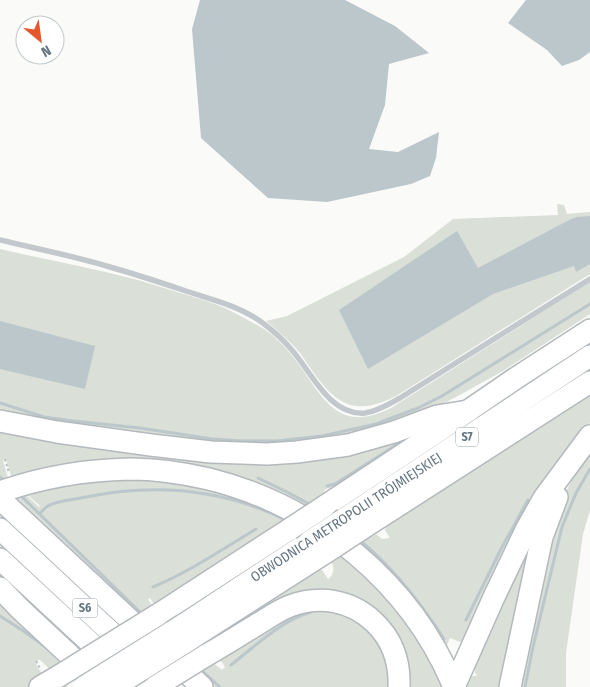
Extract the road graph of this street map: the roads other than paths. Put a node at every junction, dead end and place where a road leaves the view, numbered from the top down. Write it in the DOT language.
graph roads {
  1 [pos="0,240"];
  2 [pos="590,279"];
  3 [pos="590,330"];
  4 [pos="590,356"];
  5 [pos="590,382"];
  6 [pos="468,411"];
  7 [pos="0,421"];
  8 [pos="586,442"];
  9 [pos="7,489"];
  10 [pos="352,524"];
  11 [pos="0,530"];
  12 [pos="0,559"];
  13 [pos="0,588"];
  14 [pos="0,598"];
  15 [pos="19,608"];
  16 [pos="134,673"];
  17 [pos="457,681"];
  18 [pos="40,687"];
  19 [pos="84,687"];
  20 [pos="105,687"];
  21 [pos="114,687"];
  22 [pos="155,687"];
  23 [pos="169,687"];
  24 [pos="202,687"];
  25 [pos="399,687"];
  26 [pos="510,687"];
  1 -- 2 [label="lane"];
  3 -- 6 [label="highway"];
  4 -- 10 [label="highway, OBWODNICA METROPOLII TRÓJMIEJSKIEJ / S7"];
  5 -- 10 [label="highway, OBWODNICA METROPOLII TRÓJMIEJSKIEJ / S7"];
  6 -- 7 [label="highway"];
  6 -- 18 [label="highway, bridge"];
  8 -- 17 [label="highway"];
  8 -- 26 [label="highway"];
  9 -- 17 [label="highway"];
  9 -- 24 [label="highway"];
  10 -- 16 [label="highway, OBWODNICA METROPOLII TRÓJMIEJSKIEJ / S7, bridge"];
  11 -- 23 [label="highway, S6"];
  12 -- 16 [label="highway, S6"];
  13 -- 15 [label="highway"];
  14 -- 15 [label="highway"];
  15 -- 20 [label="highway"];
  16 -- 19 [label="highway, S7, bridge"];
  16 -- 21 [label="highway, S7, bridge"];
  22 -- 25 [label="highway, bridge"];
}
